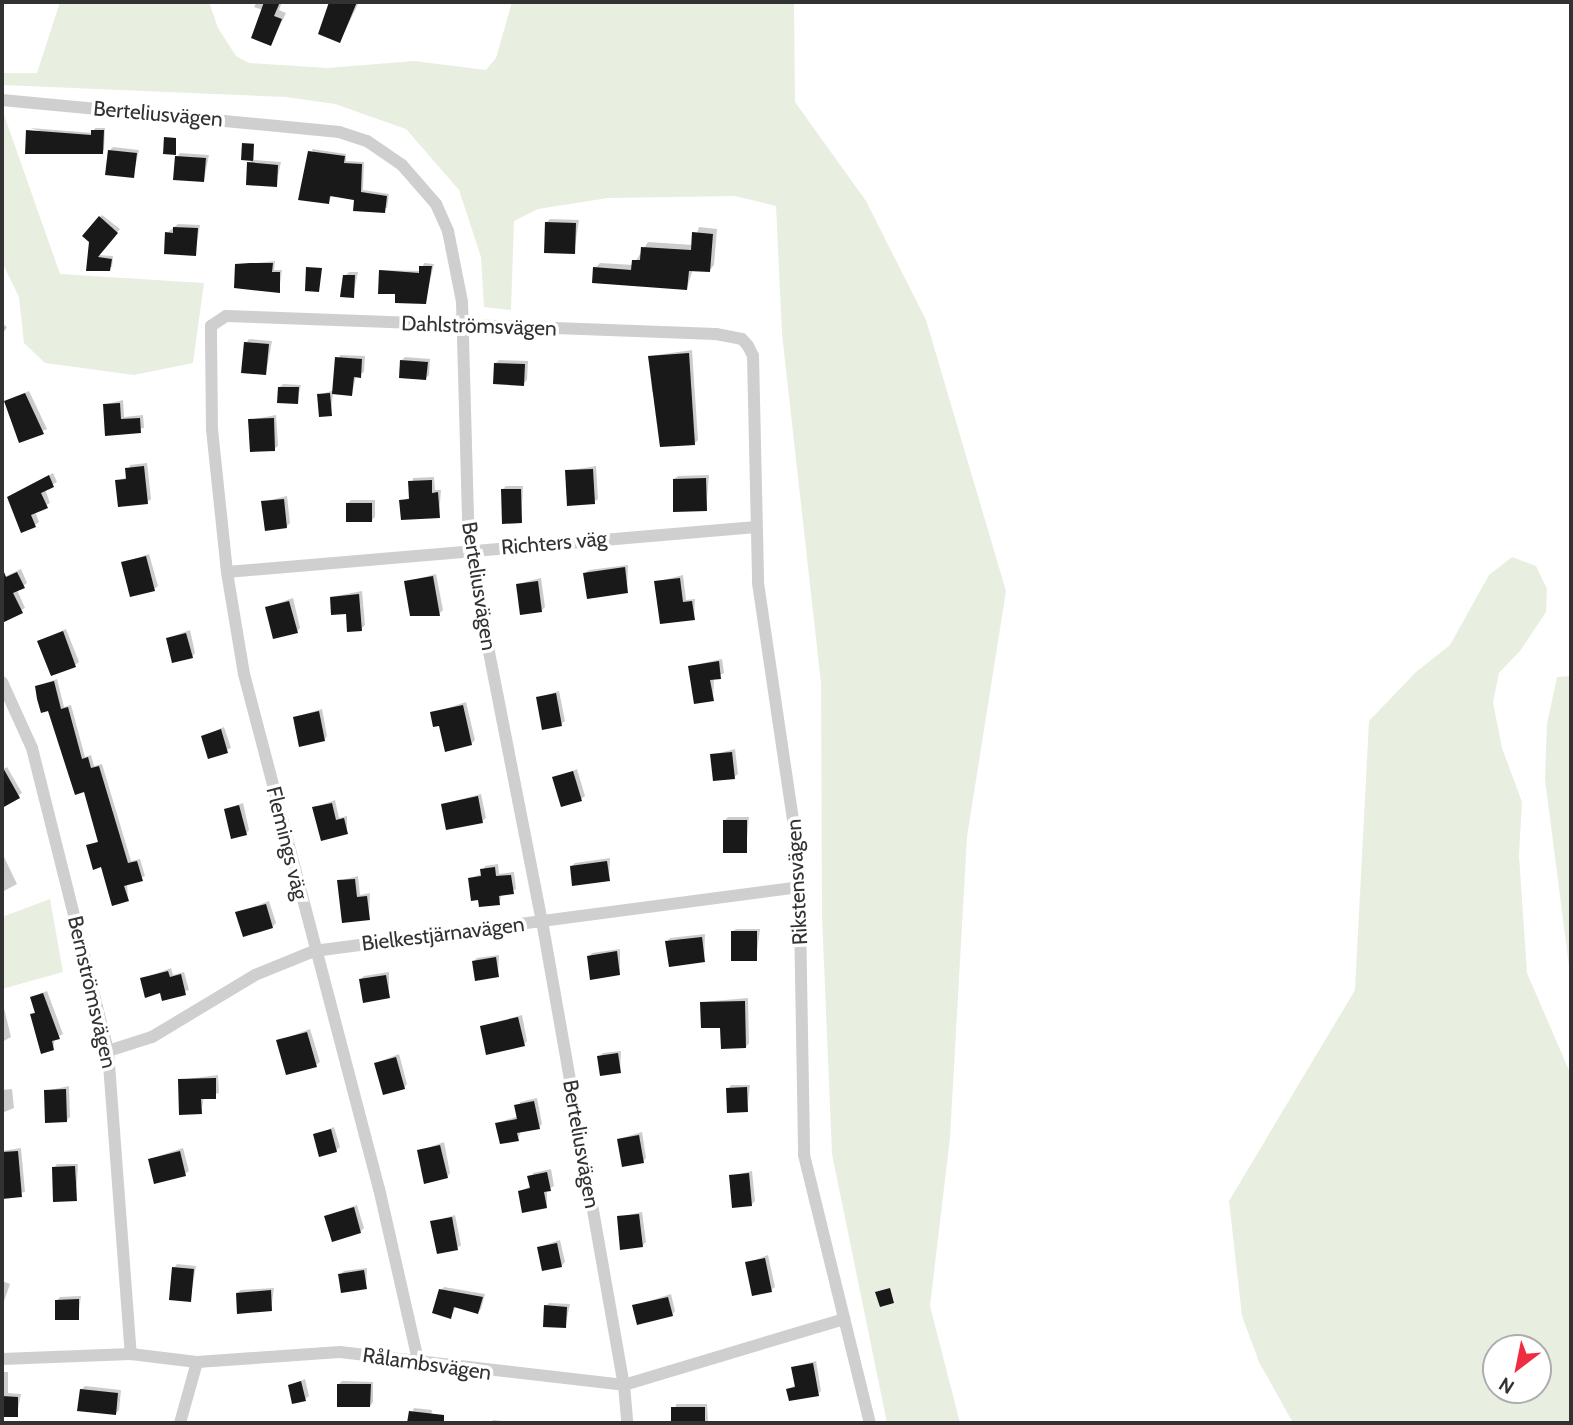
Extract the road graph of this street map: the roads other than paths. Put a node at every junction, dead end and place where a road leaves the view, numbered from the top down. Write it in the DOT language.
graph roads {
  1 [pos="2,100"];
  2 [pos="217,319"];
  3 [pos="463,325"];
  4 [pos="742,339"];
  5 [pos="756,527"];
  6 [pos="469,550"];
  7 [pos="226,572"];
  8 [pos="2,682"];
  9 [pos="799,887"];
  10 [pos="542,921"];
  11 [pos="314,951"];
  12 [pos="108,1051"];
  13 [pos="844,1320"];
  14 [pos="131,1354"];
  15 [pos="2,1359"];
  16 [pos="418,1360"];
  17 [pos="197,1363"];
  18 [pos="624,1385"];
  19 [pos="180,1423"];
  20 [pos="627,1423"];
  21 [pos="870,1423"];
  1 -- 3 [label="street, Berteliusvägen"];
  2 -- 3 [label="street, Dahlströmsvägen"];
  2 -- 7 [label="street, Flemings väg"];
  3 -- 4 [label="street, Dahlströmsvägen"];
  3 -- 6 [label="street, Berteliusvägen"];
  4 -- 5 [label="street, Rikstensvägen"];
  5 -- 6 [label="street, Richters väg"];
  5 -- 9 [label="street, Rikstensvägen"];
  6 -- 7 [label="street, Richters väg"];
  6 -- 10 [label="street, Berteliusvägen"];
  7 -- 11 [label="street, Flemings väg"];
  8 -- 12 [label="street, Bernströmsvägen"];
  9 -- 10 [label="street, Bielkestjärnavägen"];
  9 -- 13 [label="street, Rikstensvägen"];
  10 -- 11 [label="street, Bielkestjärnavägen"];
  10 -- 18 [label="street, Berteliusvägen"];
  11 -- 12 [label="street, Bielkestjärnavägen"];
  11 -- 16 [label="street, Flemings väg"];
  12 -- 14 [label="street, Bernströmsvägen"];
  13 -- 18 [label="street, Rålambsvägen"];
  13 -- 21 [label="street, Rikstensvägen"];
  14 -- 15 [label="street, Rålambsvägen"];
  14 -- 17 [label="street, Rålambsvägen"];
  16 -- 17 [label="street, Rålambsvägen"];
  16 -- 18 [label="street, Rålambsvägen"];
  17 -- 19 [label="street"];
  18 -- 20 [label="street, Berteliusvägen"];
}
